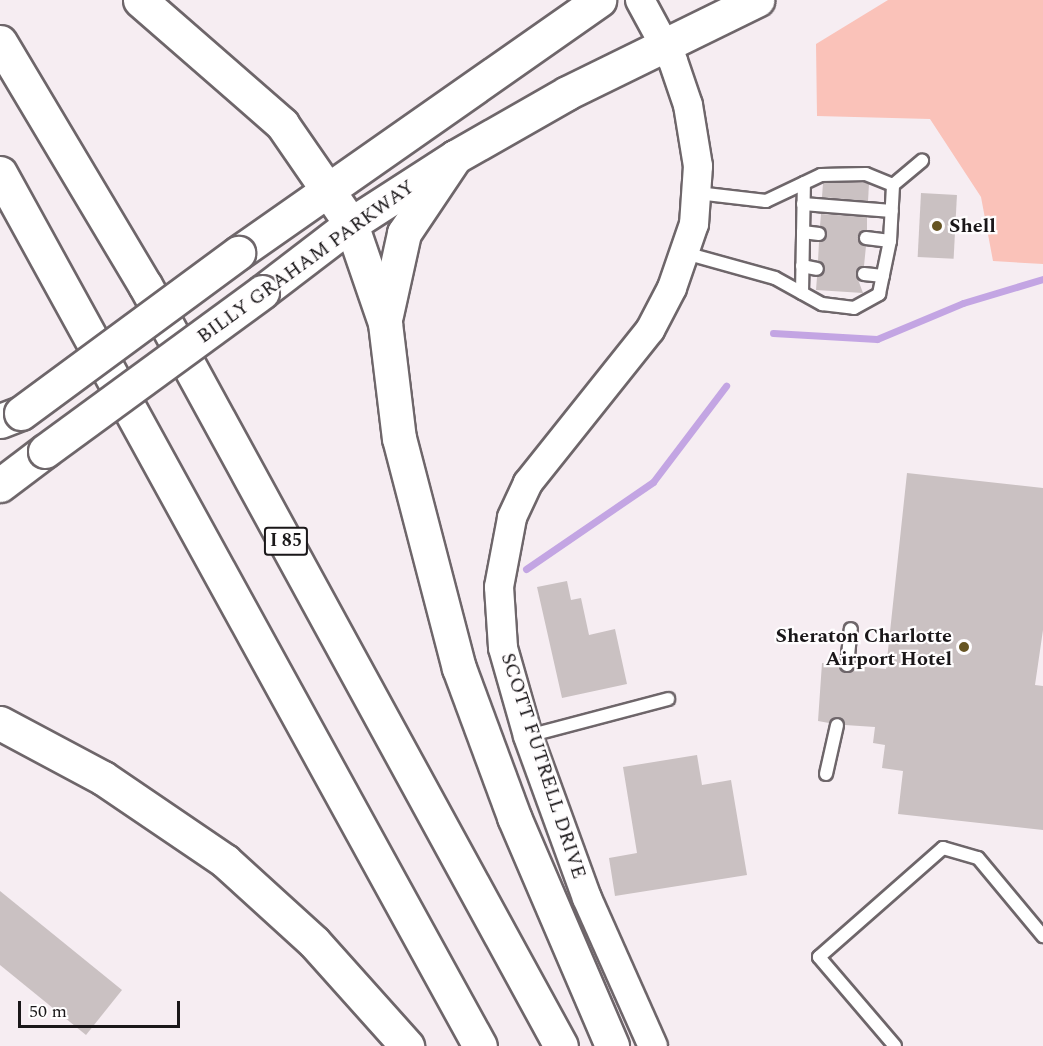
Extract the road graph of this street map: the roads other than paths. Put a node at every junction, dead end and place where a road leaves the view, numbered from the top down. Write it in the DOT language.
graph roads {
  1 [pos="140,0"];
  2 [pos="599,0"];
  3 [pos="640,0"];
  4 [pos="757,0"];
  5 [pos="0,42"];
  6 [pos="664,42"];
  7 [pos="455,157"];
  8 [pos="922,161"];
  9 [pos="0,173"];
  10 [pos="804,183"];
  11 [pos="893,185"];
  12 [pos="331,189"];
  13 [pos="697,193"];
  14 [pos="803,204"];
  15 [pos="892,211"];
  16 [pos="0,221"];
  17 [pos="351,224"];
  18 [pos="803,232"];
  19 [pos="819,234"];
  20 [pos="866,238"];
  21 [pos="890,241"];
  22 [pos="685,253"];
  23 [pos="802,266"];
  24 [pos="817,269"];
  25 [pos="864,274"];
  26 [pos="883,276"];
  27 [pos="802,293"];
  28 [pos="72,299"];
  29 [pos="385,323"];
  30 [pos="7,421"];
  31 [pos="0,486"];
  32 [pos="851,629"];
  33 [pos="847,665"];
  34 [pos="668,699"];
  35 [pos="0,723"];
  36 [pos="837,725"];
  37 [pos="528,736"];
  38 [pos="826,774"];
  39 [pos="1043,936"];
  40 [pos="407,1046"];
  41 [pos="480,1046"];
  42 [pos="561,1046"];
  43 [pos="612,1046"];
  44 [pos="653,1046"];
  45 [pos="895,1046"];
  1 -- 12 [label="highway"];
  2 -- 12 [label="highway"];
  3 -- 6 [label="street, SCOTT FUTRELL DRIVE"];
  4 -- 6 [label="highway, BILLY GRAHAM PARKWAY"];
  5 -- 42 [label="highway, I 85"];
  6 -- 7 [label="highway, BILLY GRAHAM PARKWAY"];
  6 -- 13 [label="street, SCOTT FUTRELL DRIVE"];
  7 -- 17 [label="highway, BILLY GRAHAM PARKWAY"];
  7 -- 29 [label="highway"];
  8 -- 11 [label="lane"];
  9 -- 28 [label="highway"];
  10 -- 11 [label="lane"];
  10 -- 13 [label="lane"];
  10 -- 14 [label="lane"];
  11 -- 15 [label="lane"];
  12 -- 17 [label="highway"];
  12 -- 30 [label="highway, bridge"];
  13 -- 22 [label="street, SCOTT FUTRELL DRIVE"];
  14 -- 15 [label="lane"];
  14 -- 18 [label="lane"];
  15 -- 21 [label="lane"];
  16 -- 28 [label="highway"];
  17 -- 29 [label="highway"];
  17 -- 31 [label="highway, BILLY GRAHAM PARKWAY, bridge"];
  18 -- 19 [label="lane"];
  18 -- 23 [label="lane"];
  20 -- 21 [label="lane"];
  21 -- 26 [label="lane"];
  22 -- 27 [label="lane"];
  22 -- 37 [label="street, SCOTT FUTRELL DRIVE"];
  23 -- 24 [label="lane"];
  23 -- 27 [label="lane"];
  25 -- 26 [label="lane"];
  26 -- 27 [label="lane"];
  28 -- 41 [label="highway"];
  29 -- 43 [label="highway"];
  32 -- 33 [label="lane"];
  34 -- 37 [label="lane"];
  35 -- 40 [label="highway"];
  36 -- 38 [label="lane"];
  37 -- 44 [label="street, SCOTT FUTRELL DRIVE"];
  39 -- 45 [label="lane"];
}
